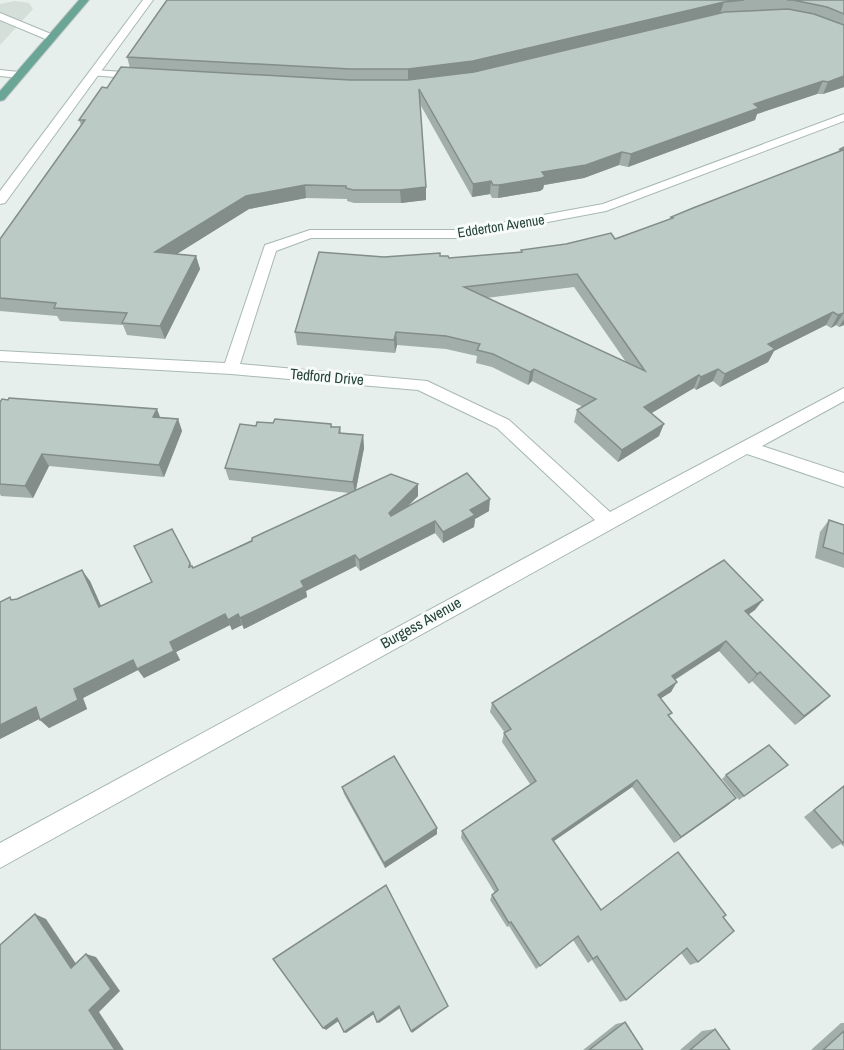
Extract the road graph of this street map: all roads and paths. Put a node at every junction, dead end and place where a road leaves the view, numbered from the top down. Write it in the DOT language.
graph roads {
  1 [pos="84,0"];
  2 [pos="148,0"];
  3 [pos="0,16"];
  4 [pos="52,38"];
  5 [pos="0,73"];
  6 [pos="94,73"];
  7 [pos="19,75"];
  8 [pos="152,76"];
  9 [pos="0,98"];
  10 [pos="844,117"];
  11 [pos="0,200"];
  12 [pos="0,356"];
  13 [pos="231,369"];
  14 [pos="844,394"];
  15 [pos="746,447"];
  16 [pos="844,480"];
  17 [pos="608,520"];
  18 [pos="0,856"];
  1 -- 4 [label="main road"];
  2 -- 6 [label="street"];
  3 -- 4 [label="street"];
  4 -- 7 [label="main road"];
  5 -- 7 [label="street"];
  6 -- 8 [label="street"];
  6 -- 11 [label="street"];
  7 -- 9 [label="main road"];
  10 -- 13 [label="street, Edderton Avenue"];
  12 -- 13 [label="street, Tedford Drive"];
  13 -- 17 [label="street, Tedford Drive"];
  14 -- 15 [label="street, Burgess Avenue"];
  15 -- 16 [label="street"];
  15 -- 17 [label="street, Burgess Avenue"];
  17 -- 18 [label="street, Burgess Avenue"];
}
